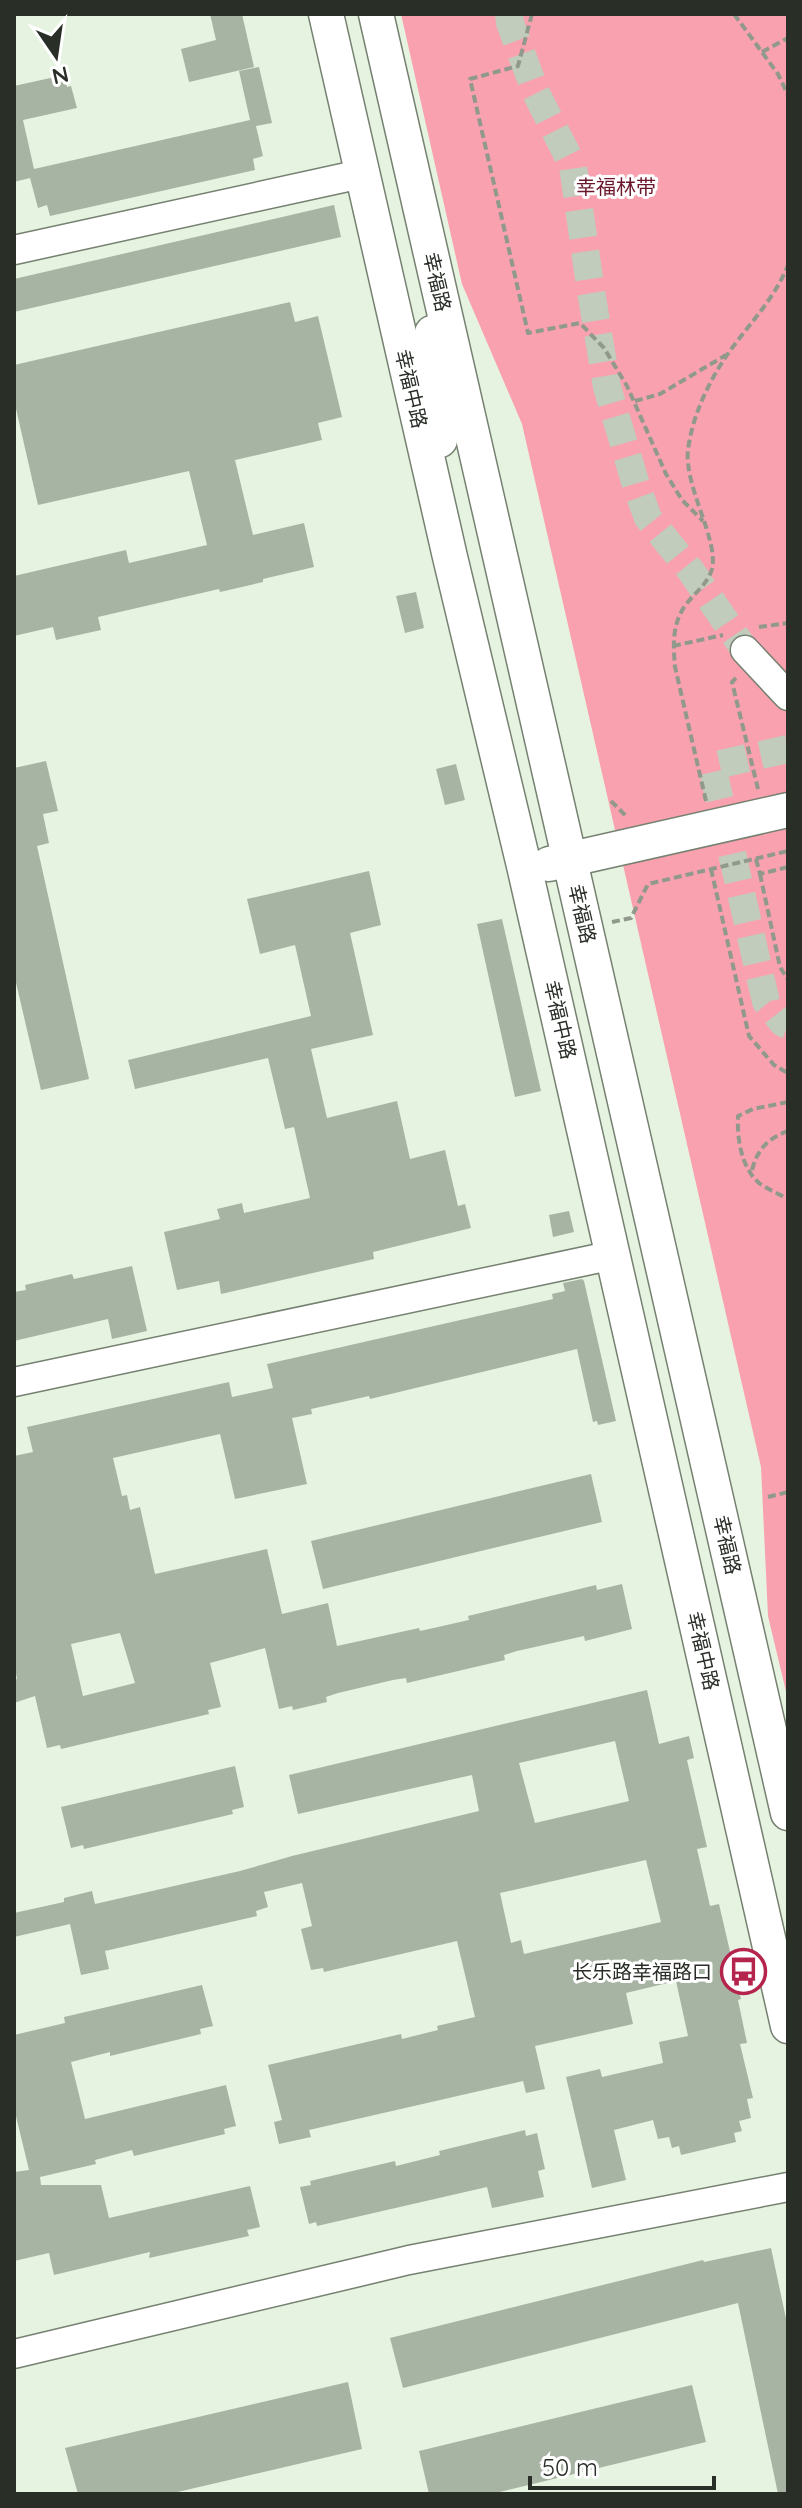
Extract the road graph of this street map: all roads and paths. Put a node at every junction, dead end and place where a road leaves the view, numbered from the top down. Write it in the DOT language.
graph roads {
  1 [pos="326,14"];
  2 [pos="376,14"];
  3 [pos="532,14"];
  4 [pos="734,14"];
  5 [pos="788,38"];
  6 [pos="762,52"];
  7 [pos="788,95"];
  8 [pos="361,174"];
  9 [pos="422,213"];
  10 [pos="14,250"];
  11 [pos="788,265"];
  12 [pos="728,354"];
  13 [pos="634,401"];
  14 [pos="703,521"];
  15 [pos="450,557"];
  16 [pos="745,650"];
  17 [pos="732,682"];
  18 [pos="788,696"];
  19 [pos="758,791"];
  20 [pos="706,803"];
  21 [pos="788,810"];
  22 [pos="788,851"];
  23 [pos="570,859"];
  24 [pos="756,859"];
  25 [pos="788,867"];
  26 [pos="711,869"];
  27 [pos="525,870"];
  28 [pos="760,874"];
  29 [pos="585,928"];
  30 [pos="788,980"];
  31 [pos="788,1073"];
  32 [pos="788,1102"];
  33 [pos="788,1131"];
  34 [pos="751,1173"];
  35 [pos="788,1199"];
  36 [pos="614,1255"];
  37 [pos="14,1382"];
  38 [pos="788,1492"];
  39 [pos="768,1497"];
  40 [pos="788,1813"];
  41 [pos="788,2026"];
  42 [pos="788,2187"];
  43 [pos="14,2354"];
  1 -- 8 [label="main road, 幸福中路"];
  2 -- 9 [label="main road, 幸福路"];
  3 -- 13 [label="path"];
  4 -- 6 [label="path"];
  5 -- 6 [label="path"];
  6 -- 7 [label="path"];
  8 -- 10 [label="street"];
  8 -- 15 [label="main road, 幸福中路"];
  9 -- 15 [label="main road"];
  9 -- 23 [label="main road, 幸福路"];
  11 -- 12 [label="path"];
  12 -- 13 [label="path"];
  12 -- 14 [label="path"];
  13 -- 14 [label="path"];
  14 -- 20 [label="path"];
  15 -- 27 [label="main road, 幸福中路"];
  16 -- 18 [label="street"];
  17 -- 19 [label="path"];
  21 -- 23 [label="main road"];
  22 -- 24 [label="path"];
  23 -- 27 [label="main road"];
  23 -- 29 [label="main road, 幸福路"];
  24 -- 26 [label="path"];
  24 -- 28 [label="path"];
  25 -- 28 [label="path"];
  26 -- 29 [label="path"];
  26 -- 31 [label="path"];
  27 -- 36 [label="main road, 幸福中路"];
  28 -- 30 [label="path"];
  29 -- 40 [label="main road, 幸福路"];
  32 -- 34 [label="path"];
  33 -- 34 [label="path"];
  34 -- 35 [label="path"];
  36 -- 37 [label="street"];
  36 -- 41 [label="main road, 幸福中路"];
  38 -- 39 [label="path"];
  42 -- 43 [label="street"];
}
